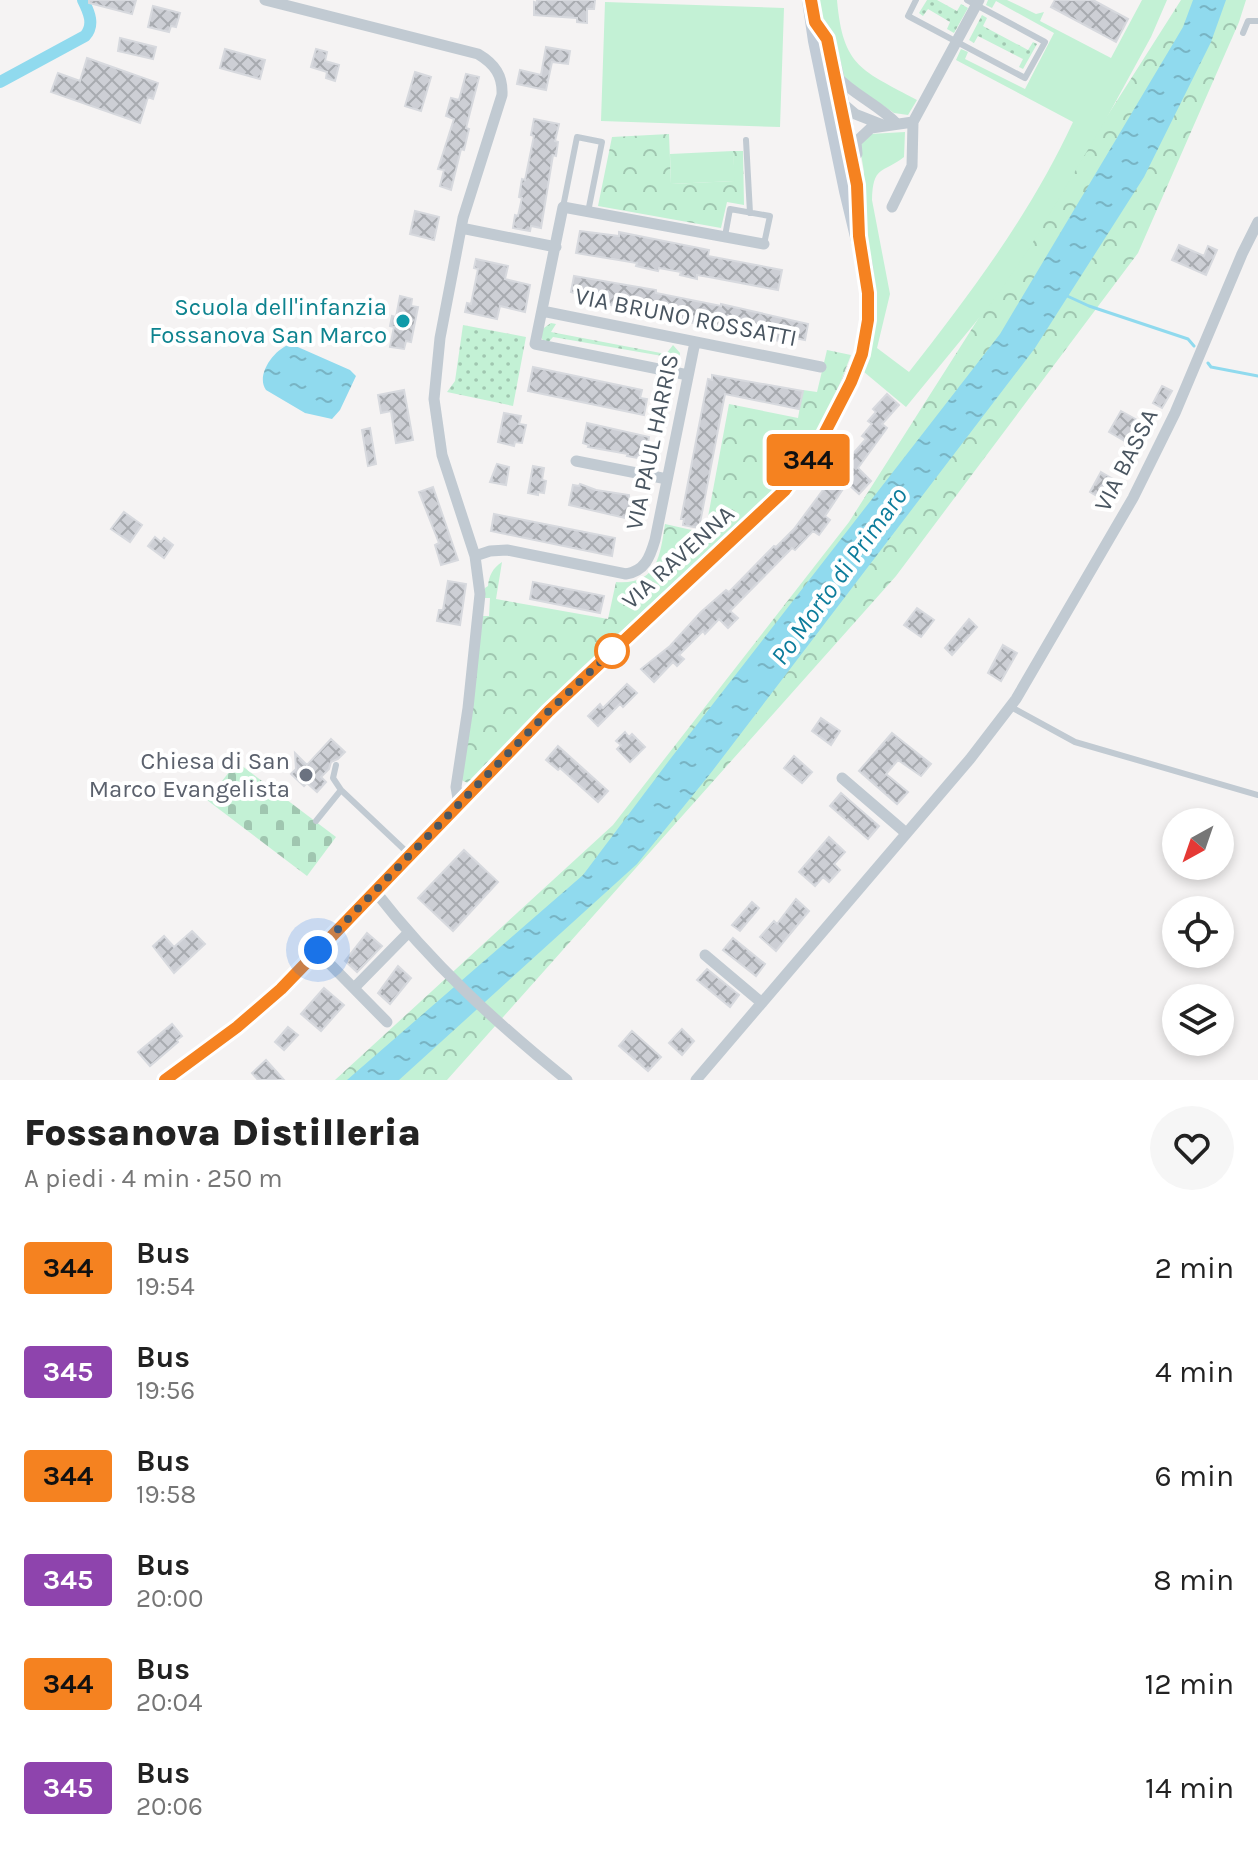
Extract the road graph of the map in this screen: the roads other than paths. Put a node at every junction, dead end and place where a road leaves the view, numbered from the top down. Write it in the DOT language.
graph roads {
  1 [pos="265,0"];
  2 [pos="810,0"];
  3 [pos="916,0"];
  4 [pos="974,2"];
  5 [pos="1258,21"];
  6 [pos="815,22"];
  7 [pos="1243,33"];
  8 [pos="957,42"];
  9 [pos="836,76"];
  10 [pos="867,100"];
  11 [pos="835,103"];
  12 [pos="913,122"];
  13 [pos="897,124"];
  14 [pos="883,126"];
  15 [pos="746,140"];
  16 [pos="857,185"];
  17 [pos="563,207"];
  18 [pos="892,207"];
  19 [pos="588,212"];
  20 [pos="750,213"];
  21 [pos="1258,222"];
  22 [pos="461,228"];
  23 [pos="859,236"];
  24 [pos="725,237"];
  25 [pos="764,244"];
  26 [pos="556,247"];
  27 [pos="542,311"];
  28 [pos="695,342"];
  29 [pos="821,367"];
  30 [pos="688,375"];
  31 [pos="576,461"];
  32 [pos="667,479"];
  33 [pos="475,556"];
  34 [pos="1011,707"];
  35 [pos="336,765"];
  36 [pos="842,778"];
  37 [pos="341,790"];
  38 [pos="1258,795"];
  39 [pos="459,804"];
  40 [pos="316,821"];
  41 [pos="906,833"];
  42 [pos="410,855"];
  43 [pos="375,891"];
  44 [pos="408,933"];
  45 [pos="705,955"];
  46 [pos="326,960"];
  47 [pos="354,988"];
  48 [pos="762,1003"];
  49 [pos="387,1022"];
  50 [pos="165,1080"];
  51 [pos="567,1080"];
  52 [pos="696,1080"];
  1 -- 22 [label="street"];
  2 -- 6 [label="main road, VIA RAVENNA"];
  3 -- 8 [label="lane"];
  4 -- 8 [label="street"];
  4 -- 8 [label="lane"];
  5 -- 7 [label="lane"];
  6 -- 9 [label="main road, VIA RAVENNA"];
  6 -- 11 [label="main road, VIA RAVENNA"];
  8 -- 12 [label="street"];
  9 -- 10 [label="street"];
  9 -- 11 [label="main road, VIA RAVENNA"];
  10 -- 11 [label="street"];
  10 -- 13 [label="street"];
  11 -- 14 [label="street"];
  11 -- 16 [label="main road, VIA RAVENNA"];
  11 -- 23 [label="main road, VIA RAVENNA"];
  12 -- 13 [label="street"];
  12 -- 18 [label="street"];
  13 -- 14 [label="street"];
  14 -- 16 [label="street"];
  15 -- 20 [label="lane"];
  16 -- 23 [label="main road, VIA RAVENNA"];
  17 -- 19 [label="street"];
  17 -- 19 [label="lane"];
  17 -- 26 [label="street, VIA BRUNO ROSSATTI"];
  19 -- 24 [label="street"];
  20 -- 24 [label="lane"];
  20 -- 25 [label="lane"];
  21 -- 34 [label="street, VIA BASSA"];
  22 -- 26 [label="street"];
  22 -- 33 [label="street"];
  23 -- 39 [label="main road, VIA RAVENNA"];
  24 -- 25 [label="street"];
  26 -- 27 [label="street, VIA BRUNO ROSSATTI"];
  27 -- 28 [label="street, VIA BRUNO ROSSATTI"];
  27 -- 30 [label="street, VIA BRUNO ROSSATTI"];
  28 -- 29 [label="street, VIA BRUNO ROSSATTI"];
  28 -- 30 [label="street, VIA PAUL HARRIS"];
  30 -- 32 [label="street, VIA PAUL HARRIS"];
  31 -- 32 [label="street"];
  32 -- 33 [label="street, VIA PAUL HARRIS"];
  33 -- 39 [label="street"];
  34 -- 38 [label="lane"];
  34 -- 41 [label="street, VIA BASSA"];
  35 -- 37 [label="lane"];
  36 -- 41 [label="street"];
  37 -- 40 [label="lane"];
  37 -- 42 [label="lane"];
  39 -- 42 [label="main road, VIA RAVENNA"];
  41 -- 48 [label="street, VIA BASSA"];
  42 -- 43 [label="main road, VIA RAVENNA"];
  43 -- 44 [label="street"];
  43 -- 50 [label="main road, VIA RAVENNA"];
  44 -- 47 [label="street"];
  44 -- 51 [label="street"];
  45 -- 48 [label="street"];
  46 -- 47 [label="street"];
  47 -- 49 [label="street"];
  48 -- 52 [label="street, VIA BASSA"];
}
